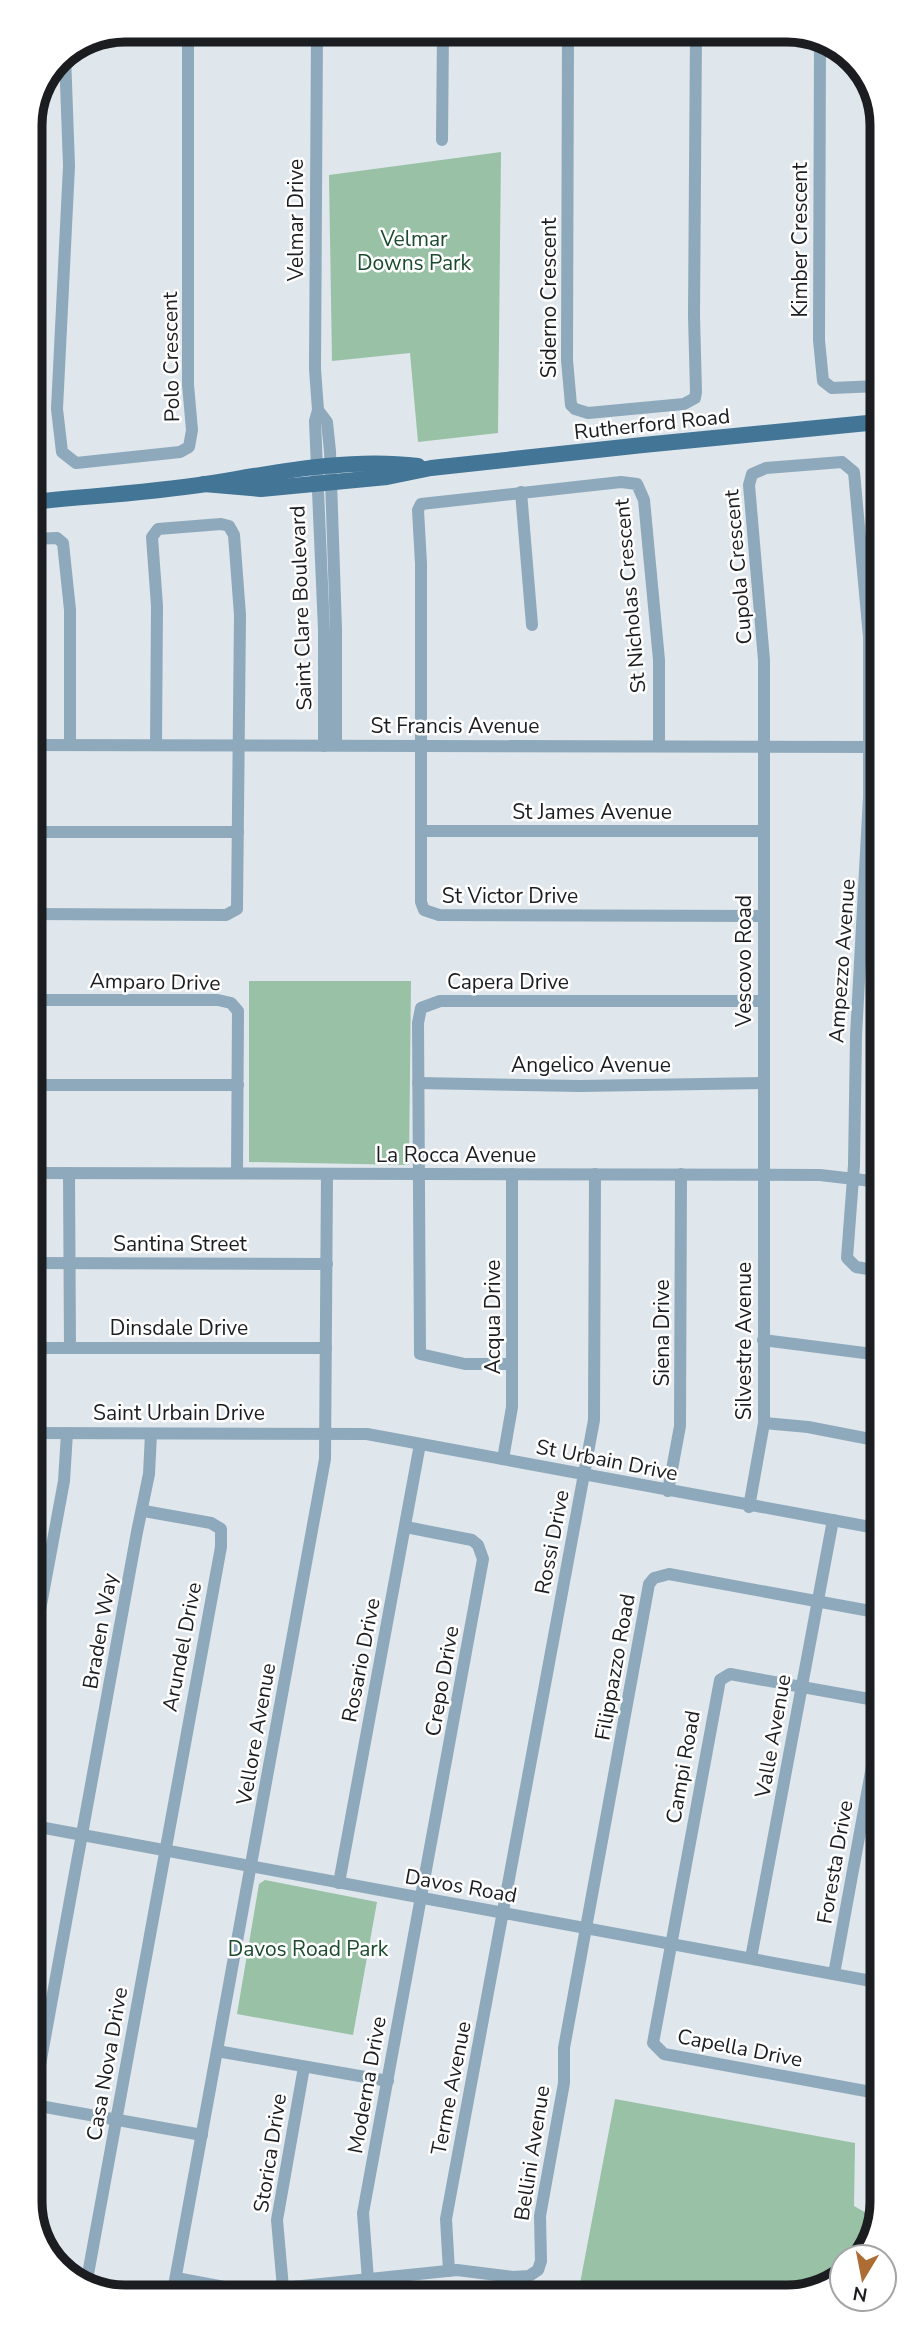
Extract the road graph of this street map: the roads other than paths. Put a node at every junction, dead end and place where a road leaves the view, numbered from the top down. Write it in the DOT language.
graph roads {
  1 [pos="188,42"];
  2 [pos="317,42"];
  3 [pos="443,42"];
  4 [pos="568,42"];
  5 [pos="696,42"];
  6 [pos="820,49"];
  7 [pos="65,68"];
  8 [pos="442,140"];
  9 [pos="870,386"];
  10 [pos="870,423"];
  11 [pos="323,476"];
  12 [pos="521,492"];
  13 [pos="42,501"];
  14 [pos="42,539"];
  15 [pos="532,625"];
  16 [pos="870,660"];
  17 [pos="42,745"];
  18 [pos="70,745"];
  19 [pos="156,745"];
  20 [pos="238,746"];
  21 [pos="330,746"];
  22 [pos="421,746"];
  23 [pos="659,746"];
  24 [pos="764,747"];
  25 [pos="870,747"];
  26 [pos="870,820"];
  27 [pos="421,831"];
  28 [pos="764,831"];
  29 [pos="42,832"];
  30 [pos="238,832"];
  31 [pos="42,914"];
  32 [pos="763,916"];
  33 [pos="42,1000"];
  34 [pos="764,1001"];
  35 [pos="418,1083"];
  36 [pos="764,1083"];
  37 [pos="42,1085"];
  38 [pos="238,1085"];
  39 [pos="42,1173"];
  40 [pos="69,1173"];
  41 [pos="237,1173"];
  42 [pos="327,1174"];
  43 [pos="418,1174"];
  44 [pos="512,1174"];
  45 [pos="595,1174"];
  46 [pos="681,1174"];
  47 [pos="763,1175"];
  48 [pos="853,1177"];
  49 [pos="870,1180"];
  50 [pos="42,1263"];
  51 [pos="69,1263"];
  52 [pos="327,1264"];
  53 [pos="870,1269"];
  54 [pos="763,1340"];
  55 [pos="42,1348"];
  56 [pos="69,1348"];
  57 [pos="326,1348"];
  58 [pos="870,1354"];
  59 [pos="512,1364"];
  60 [pos="764,1423"];
  61 [pos="326,1432"];
  62 [pos="42,1433"];
  63 [pos="67,1433"];
  64 [pos="150,1434"];
  65 [pos="870,1439"];
  66 [pos="420,1444"];
  67 [pos="503,1459"];
  68 [pos="584,1475"];
  69 [pos="668,1491"];
  70 [pos="749,1507"];
  71 [pos="144,1511"];
  72 [pos="833,1520"];
  73 [pos="406,1527"];
  74 [pos="870,1527"];
  75 [pos="42,1600"];
  76 [pos="817,1601"];
  77 [pos="870,1611"];
  78 [pos="802,1686"];
  79 [pos="870,1699"];
  80 [pos="870,1777"];
  81 [pos="42,1827"];
  82 [pos="83,1835"];
  83 [pos="166,1850"];
  84 [pos="251,1866"];
  85 [pos="339,1883"];
  86 [pos="422,1898"];
  87 [pos="503,1913"];
  88 [pos="585,1928"];
  89 [pos="670,1943"];
  90 [pos="751,1958"];
  91 [pos="834,1974"];
  92 [pos="870,1981"];
  93 [pos="217,2051"];
  94 [pos="42,2055"];
  95 [pos="304,2067"];
  96 [pos="388,2081"];
  97 [pos="870,2092"];
  98 [pos="42,2106"];
  99 [pos="116,2120"];
  100 [pos="202,2135"];
  101 [pos="449,2271"];
  102 [pos="88,2276"];
  103 [pos="176,2278"];
  104 [pos="368,2280"];
  105 [pos="175,2285"];
  106 [pos="213,2285"];
  107 [pos="283,2285"];
  108 [pos="315,2285"];
  1 -- 7 [label="street, Polo Crescent"];
  2 -- 11 [label="street, Velmar Drive"];
  3 -- 8 [label="street"];
  4 -- 5 [label="street, Siderno Crescent"];
  6 -- 9 [label="street, Kimber Crescent"];
  10 -- 11 [label="main road, Rutherford Road"];
  11 -- 13 [label="main road, Rutherford Road"];
  11 -- 21 [label="street, Saint Clare Boulevard"];
  12 -- 15 [label="street"];
  12 -- 22 [label="street, St Nicholas Crescent"];
  12 -- 23 [label="street, St Nicholas Crescent"];
  14 -- 18 [label="street"];
  16 -- 24 [label="street, Cupola Crescent"];
  17 -- 18 [label="street, St Francis Avenue"];
  18 -- 19 [label="street, St Francis Avenue"];
  19 -- 20 [label="street, St Francis Avenue"];
  19 -- 20 [label="street"];
  20 -- 21 [label="street, St Francis Avenue"];
  20 -- 30 [label="street"];
  21 -- 22 [label="street, St Francis Avenue"];
  22 -- 23 [label="street, St Francis Avenue"];
  22 -- 27 [label="street, St Victor Drive"];
  23 -- 24 [label="street, St Francis Avenue"];
  24 -- 25 [label="street, St Francis Avenue"];
  24 -- 28 [label="street, Vescovo Road"];
  26 -- 48 [label="street, Ampezzo Avenue"];
  27 -- 28 [label="street, St James Avenue"];
  27 -- 32 [label="street, St Victor Drive"];
  28 -- 32 [label="street, Vescovo Road"];
  29 -- 30 [label="street"];
  30 -- 31 [label="street"];
  32 -- 34 [label="street, Vescovo Road"];
  33 -- 38 [label="street, Amparo Drive"];
  34 -- 35 [label="street, Capera Drive"];
  34 -- 36 [label="street, Vescovo Road"];
  35 -- 36 [label="street, Angelico Avenue"];
  35 -- 43 [label="street, Capera Drive"];
  36 -- 47 [label="street, Vescovo Road"];
  37 -- 38 [label="street"];
  38 -- 41 [label="street, Amparo Drive"];
  39 -- 40 [label="street, La Rocca Avenue"];
  40 -- 41 [label="street, La Rocca Avenue"];
  40 -- 51 [label="street"];
  41 -- 42 [label="street, La Rocca Avenue"];
  42 -- 43 [label="street, La Rocca Avenue"];
  42 -- 52 [label="street, Vellore Avenue"];
  43 -- 44 [label="street, La Rocca Avenue"];
  43 -- 59 [label="street, Capera Drive"];
  44 -- 45 [label="street, La Rocca Avenue"];
  44 -- 59 [label="street, Acqua Drive"];
  45 -- 46 [label="street, La Rocca Avenue"];
  45 -- 68 [label="street, Rossi Drive"];
  46 -- 47 [label="street, La Rocca Avenue"];
  46 -- 69 [label="street, Siena Drive"];
  47 -- 48 [label="street, La Rocca Avenue"];
  47 -- 54 [label="street, Silvestre Avenue"];
  48 -- 49 [label="street, La Rocca Avenue"];
  48 -- 53 [label="street, Ampezzo Avenue"];
  50 -- 51 [label="street, Santina Street"];
  51 -- 52 [label="street, Santina Street"];
  51 -- 56 [label="street"];
  52 -- 57 [label="street, Vellore Avenue"];
  54 -- 58 [label="street"];
  54 -- 60 [label="street, Silvestre Avenue"];
  55 -- 56 [label="street, Dinsdale Drive"];
  56 -- 57 [label="street, Dinsdale Drive"];
  57 -- 61 [label="street, Vellore Avenue"];
  59 -- 67 [label="street, Acqua Drive"];
  60 -- 65 [label="street"];
  60 -- 70 [label="street, Silvestre Avenue"];
  61 -- 64 [label="street, Saint Urbain Drive"];
  61 -- 66 [label="street, St Urbain Drive"];
  61 -- 84 [label="street, Vellore Avenue"];
  62 -- 63 [label="street, Saint Urbain Drive"];
  63 -- 64 [label="street, Saint Urbain Drive"];
  63 -- 75 [label="street"];
  64 -- 71 [label="street, Braden Way"];
  66 -- 67 [label="street, St Urbain Drive"];
  66 -- 73 [label="street, Rosario Drive"];
  67 -- 68 [label="street, St Urbain Drive"];
  68 -- 69 [label="street, St Urbain Drive"];
  68 -- 87 [label="street, Rossi Drive"];
  69 -- 70 [label="street, St Urbain Drive"];
  70 -- 72 [label="street, St Urbain Drive"];
  71 -- 82 [label="street, Braden Way"];
  71 -- 83 [label="street, Arundel Drive"];
  72 -- 74 [label="street, St Urbain Drive"];
  72 -- 76 [label="street, Valle Avenue"];
  73 -- 85 [label="street, Rosario Drive"];
  73 -- 86 [label="street, Crepo Drive"];
  76 -- 77 [label="street"];
  76 -- 78 [label="street, Valle Avenue"];
  76 -- 88 [label="street, Filippazzo Road"];
  78 -- 79 [label="street"];
  78 -- 89 [label="street, Campi Road"];
  78 -- 90 [label="street, Valle Avenue"];
  80 -- 91 [label="street, Foresta Drive"];
  81 -- 82 [label="street, Davos Road"];
  82 -- 83 [label="street, Davos Road"];
  82 -- 94 [label="street, Braden Way"];
  83 -- 84 [label="street, Davos Road"];
  83 -- 99 [label="street, Casa Nova Drive"];
  84 -- 85 [label="street, Davos Road"];
  84 -- 93 [label="street, Vellore Avenue"];
  85 -- 86 [label="street, Davos Road"];
  86 -- 87 [label="street, Davos Road"];
  86 -- 96 [label="street, Moderna Drive"];
  87 -- 88 [label="street, Davos Road"];
  87 -- 101 [label="street, Terme Avenue"];
  88 -- 89 [label="street, Davos Road"];
  88 -- 101 [label="street, Bellini Avenue"];
  89 -- 90 [label="street, Davos Road"];
  89 -- 97 [label="street, Capella Drive"];
  90 -- 91 [label="street, Davos Road"];
  91 -- 92 [label="street, Davos Road"];
  93 -- 95 [label="street"];
  93 -- 100 [label="street, Vellore Avenue"];
  95 -- 96 [label="street"];
  95 -- 107 [label="street, Storica Drive"];
  96 -- 104 [label="street, Moderna Drive"];
  98 -- 99 [label="street"];
  99 -- 100 [label="street"];
  99 -- 102 [label="street, Casa Nova Drive"];
  100 -- 103 [label="street, Vellore Avenue"];
  101 -- 104 [label="street, Bellini Avenue"];
  103 -- 105 [label="street, Vellore Avenue"];
  103 -- 106 [label="street, Bellini Avenue"];
  104 -- 108 [label="street, Bellini Avenue"];
}
